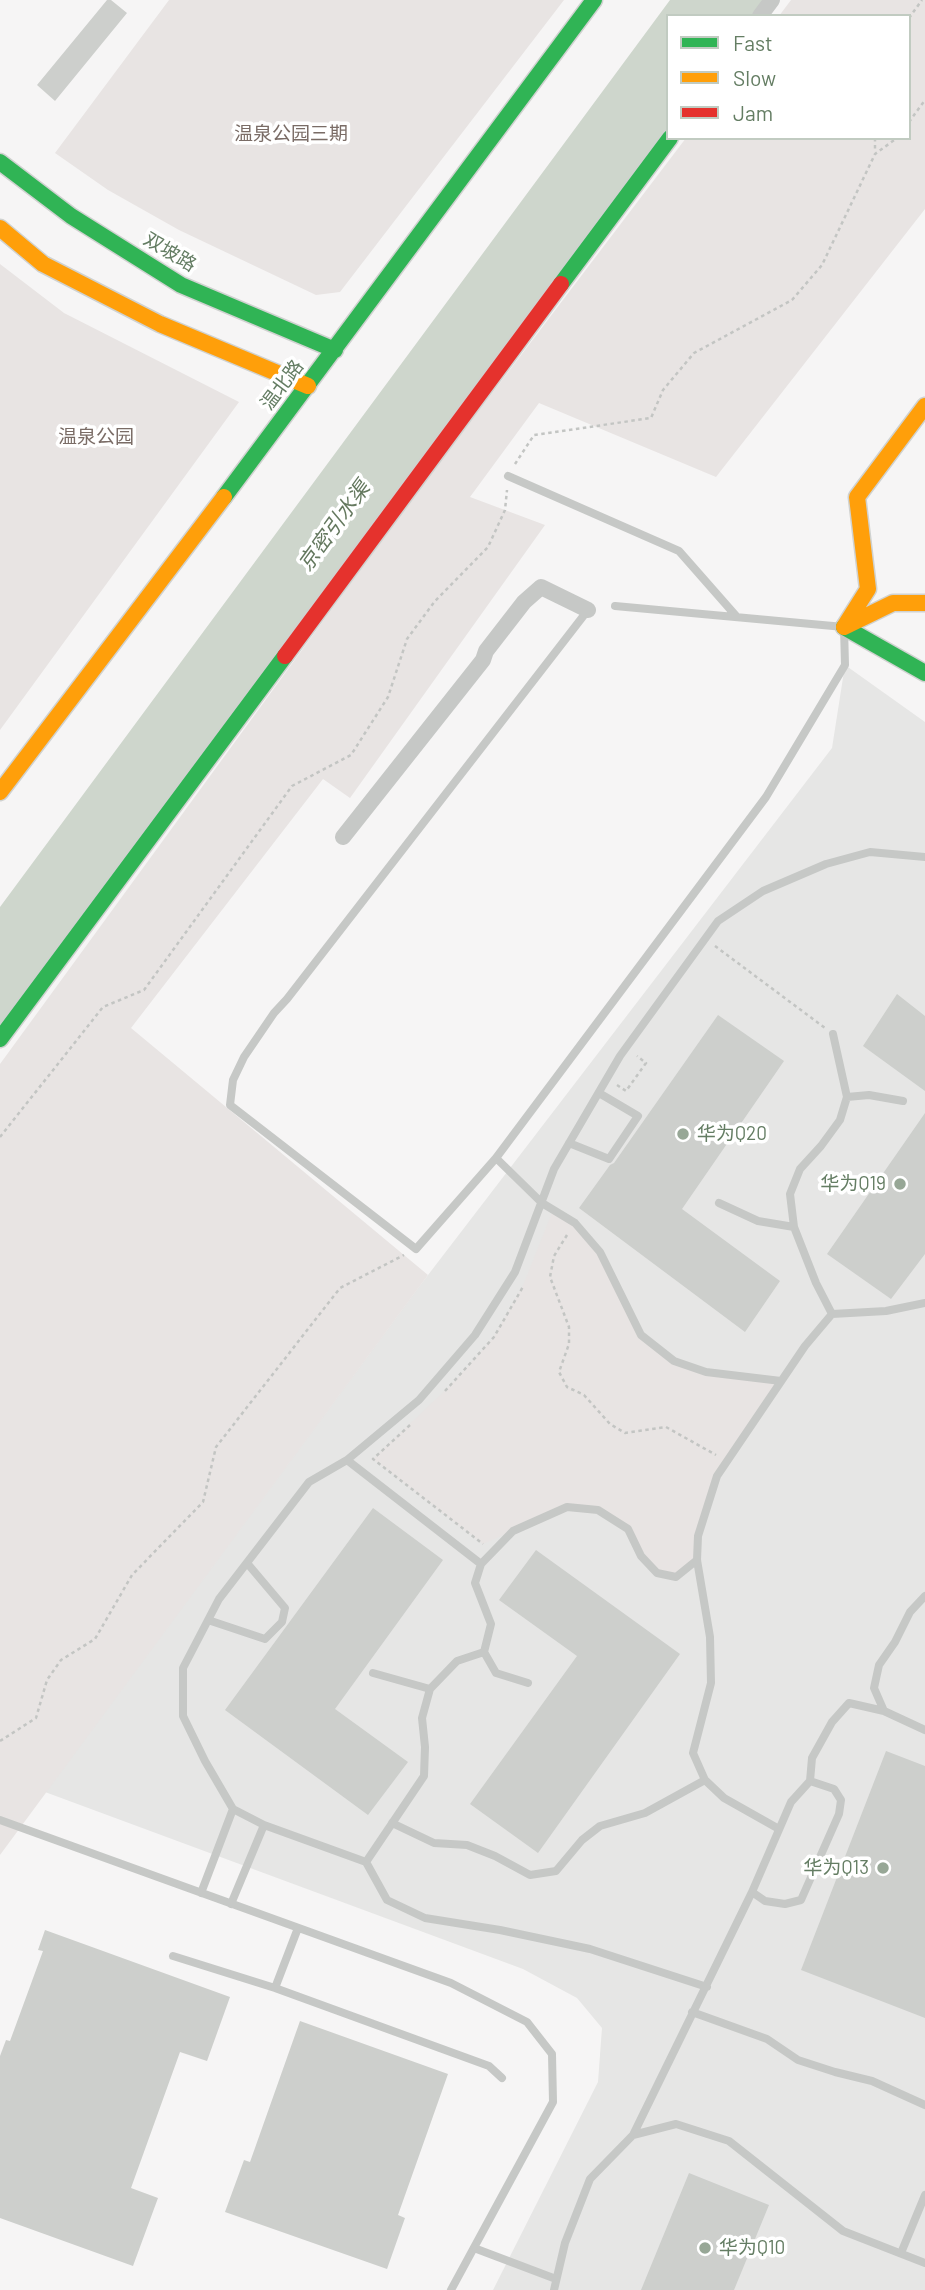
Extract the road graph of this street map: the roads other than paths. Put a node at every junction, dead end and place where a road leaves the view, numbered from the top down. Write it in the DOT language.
graph roads {
  1 [pos="594,0"];
  2 [pos="669,140"];
  3 [pos="0,162"];
  4 [pos="0,228"];
  5 [pos="335,350"];
  6 [pos="308,386"];
  7 [pos="925,406"];
  8 [pos="508,476"];
  9 [pos="925,603"];
  10 [pos="615,606"];
  11 [pos="588,610"];
  12 [pos="737,617"];
  13 [pos="844,627"];
  14 [pos="925,673"];
  15 [pos="0,792"];
  16 [pos="343,837"];
  17 [pos="925,857"];
  18 [pos="833,1034"];
  19 [pos="0,1039"];
  20 [pos="599,1093"];
  21 [pos="847,1097"];
  22 [pos="902,1101"];
  23 [pos="569,1143"];
  24 [pos="496,1158"];
  25 [pos="542,1203"];
  26 [pos="719,1203"];
  27 [pos="794,1227"];
  28 [pos="925,1303"];
  29 [pos="832,1314"];
  30 [pos="781,1381"];
  31 [pos="347,1460"];
  32 [pos="697,1560"];
  33 [pos="247,1563"];
  34 [pos="481,1564"];
  35 [pos="925,1596"];
  36 [pos="208,1620"];
  37 [pos="484,1652"];
  38 [pos="373,1673"];
  39 [pos="528,1683"];
  40 [pos="430,1689"];
  41 [pos="884,1710"];
  42 [pos="925,1730"];
  43 [pos="705,1780"];
  44 [pos="810,1781"];
  45 [pos="233,1809"];
  46 [pos="0,1820"];
  47 [pos="392,1823"];
  48 [pos="264,1825"];
  49 [pos="779,1829"];
  50 [pos="366,1862"];
  51 [pos="752,1892"];
  52 [pos="201,1893"];
  53 [pos="232,1904"];
  54 [pos="298,1928"];
  55 [pos="173,1956"];
  56 [pos="707,1987"];
  57 [pos="275,1988"];
  58 [pos="692,2012"];
  59 [pos="502,2078"];
  60 [pos="925,2105"];
  61 [pos="633,2135"];
  62 [pos="925,2195"];
  63 [pos="474,2248"];
  64 [pos="901,2253"];
  65 [pos="925,2263"];
  66 [pos="556,2279"];
  67 [pos="451,2290"];
  68 [pos="554,2290"];
  1 -- 5 [label="main road, 温北路"];
  2 -- 19 [label="main road"];
  3 -- 5 [label="main road, 双坡路"];
  4 -- 6 [label="main road"];
  5 -- 6 [label="main road, 温北路"];
  6 -- 15 [label="main road, 温北路"];
  7 -- 13 [label="main road"];
  8 -- 12 [label="lane"];
  9 -- 13 [label="main road"];
  10 -- 12 [label="lane"];
  11 -- 16 [label="street"];
  11 -- 24 [label="lane"];
  12 -- 13 [label="lane"];
  13 -- 14 [label="main road"];
  13 -- 24 [label="lane"];
  17 -- 20 [label="lane"];
  18 -- 21 [label="lane"];
  20 -- 23 [label="lane"];
  20 -- 23 [label="lane"];
  21 -- 22 [label="lane"];
  21 -- 27 [label="lane"];
  23 -- 25 [label="lane"];
  24 -- 25 [label="lane"];
  25 -- 30 [label="lane"];
  25 -- 31 [label="lane"];
  26 -- 27 [label="lane"];
  27 -- 29 [label="lane"];
  28 -- 29 [label="lane"];
  29 -- 30 [label="lane"];
  30 -- 32 [label="lane"];
  31 -- 33 [label="lane"];
  31 -- 34 [label="lane"];
  32 -- 34 [label="lane"];
  32 -- 43 [label="lane"];
  33 -- 36 [label="lane"];
  33 -- 36 [label="lane"];
  34 -- 37 [label="lane"];
  35 -- 41 [label="lane"];
  36 -- 45 [label="lane"];
  37 -- 39 [label="lane"];
  37 -- 40 [label="lane"];
  38 -- 40 [label="lane"];
  40 -- 47 [label="lane"];
  41 -- 42 [label="lane"];
  41 -- 44 [label="lane"];
  43 -- 47 [label="lane"];
  43 -- 49 [label="lane"];
  44 -- 49 [label="lane"];
  44 -- 51 [label="lane"];
  45 -- 48 [label="lane"];
  45 -- 52 [label="lane"];
  46 -- 52 [label="lane"];
  47 -- 50 [label="lane"];
  48 -- 50 [label="lane"];
  48 -- 53 [label="lane"];
  49 -- 51 [label="lane"];
  50 -- 56 [label="lane"];
  51 -- 56 [label="lane"];
  52 -- 53 [label="lane"];
  53 -- 54 [label="lane"];
  54 -- 57 [label="lane"];
  54 -- 63 [label="lane"];
  55 -- 57 [label="lane"];
  56 -- 58 [label="lane"];
  57 -- 59 [label="lane"];
  58 -- 60 [label="lane"];
  58 -- 61 [label="lane"];
  61 -- 64 [label="lane"];
  61 -- 66 [label="lane"];
  62 -- 64 [label="lane"];
  63 -- 66 [label="lane"];
  63 -- 67 [label="lane"];
  64 -- 65 [label="lane"];
  66 -- 68 [label="lane"];
}
